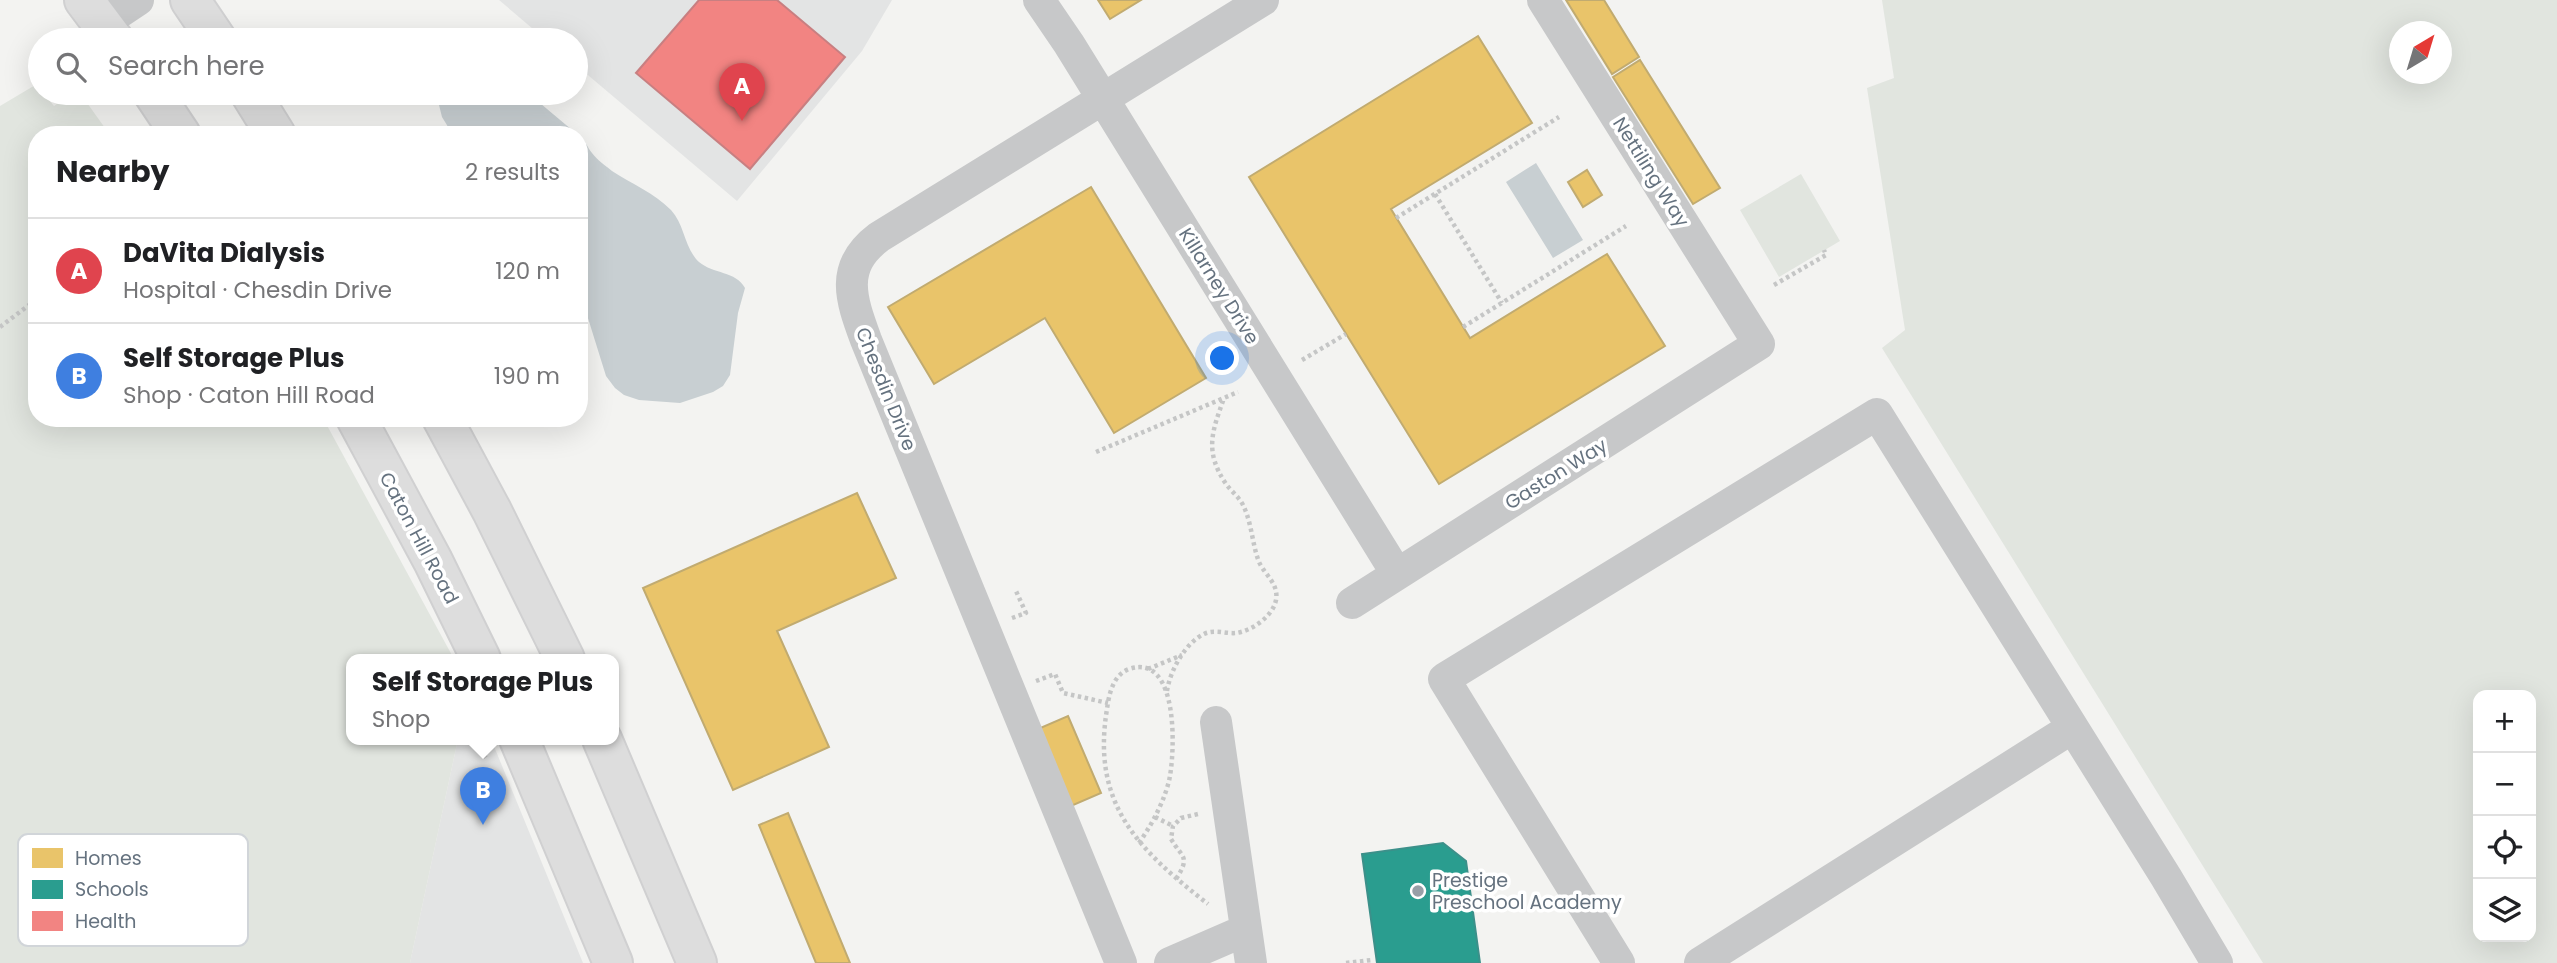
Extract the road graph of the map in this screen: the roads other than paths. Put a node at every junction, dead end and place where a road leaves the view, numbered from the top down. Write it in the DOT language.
graph roads {
  1 [pos="138,0"];
  2 [pos="190,0"];
  3 [pos="1039,0"];
  4 [pos="1263,0"];
  5 [pos="1543,0"];
  6 [pos="100,21"];
  7 [pos="209,28"];
  8 [pos="1104,99"];
  9 [pos="161,105"];
  10 [pos="257,105"];
  11 [pos="175,126"];
  12 [pos="270,126"];
  13 [pos="1759,344"];
  14 [pos="361,427"];
  15 [pos="447,427"];
  16 [pos="1397,574"];
  17 [pos="1352,603"];
  18 [pos="479,654"];
  19 [pos="563,654"];
  20 [pos="1216,722"];
  21 [pos="2072,728"];
  22 [pos="522,745"];
  23 [pos="605,745"];
  24 [pos="1246,930"];
  25 [pos="613,963"];
  26 [pos="697,963"];
  27 [pos="1121,963"];
  28 [pos="1170,963"];
  29 [pos="1251,963"];
  30 [pos="1619,963"];
  31 [pos="1700,963"];
  32 [pos="2217,963"];
  1 -- 6 [label="street"];
  2 -- 7 [label="main road"];
  3 -- 8 [label="street, Killarney Drive"];
  4 -- 8 [label="street, Chesdin Drive"];
  5 -- 13 [label="street, Nettiling Way"];
  8 -- 16 [label="street, Killarney Drive"];
  8 -- 27 [label="street, Chesdin Drive"];
  9 -- 11 [label="main road"];
  10 -- 12 [label="main road"];
  13 -- 16 [label="street, Gaston Way"];
  14 -- 18 [label="main road, Caton Hill Road"];
  15 -- 19 [label="main road"];
  16 -- 17 [label="street, Gaston Way"];
  20 -- 24 [label="street"];
  21 -- 30 [label="street"];
  21 -- 31 [label="street"];
  21 -- 32 [label="street"];
  22 -- 25 [label="main road"];
  23 -- 26 [label="main road"];
  24 -- 28 [label="street"];
  24 -- 29 [label="street"];
}
